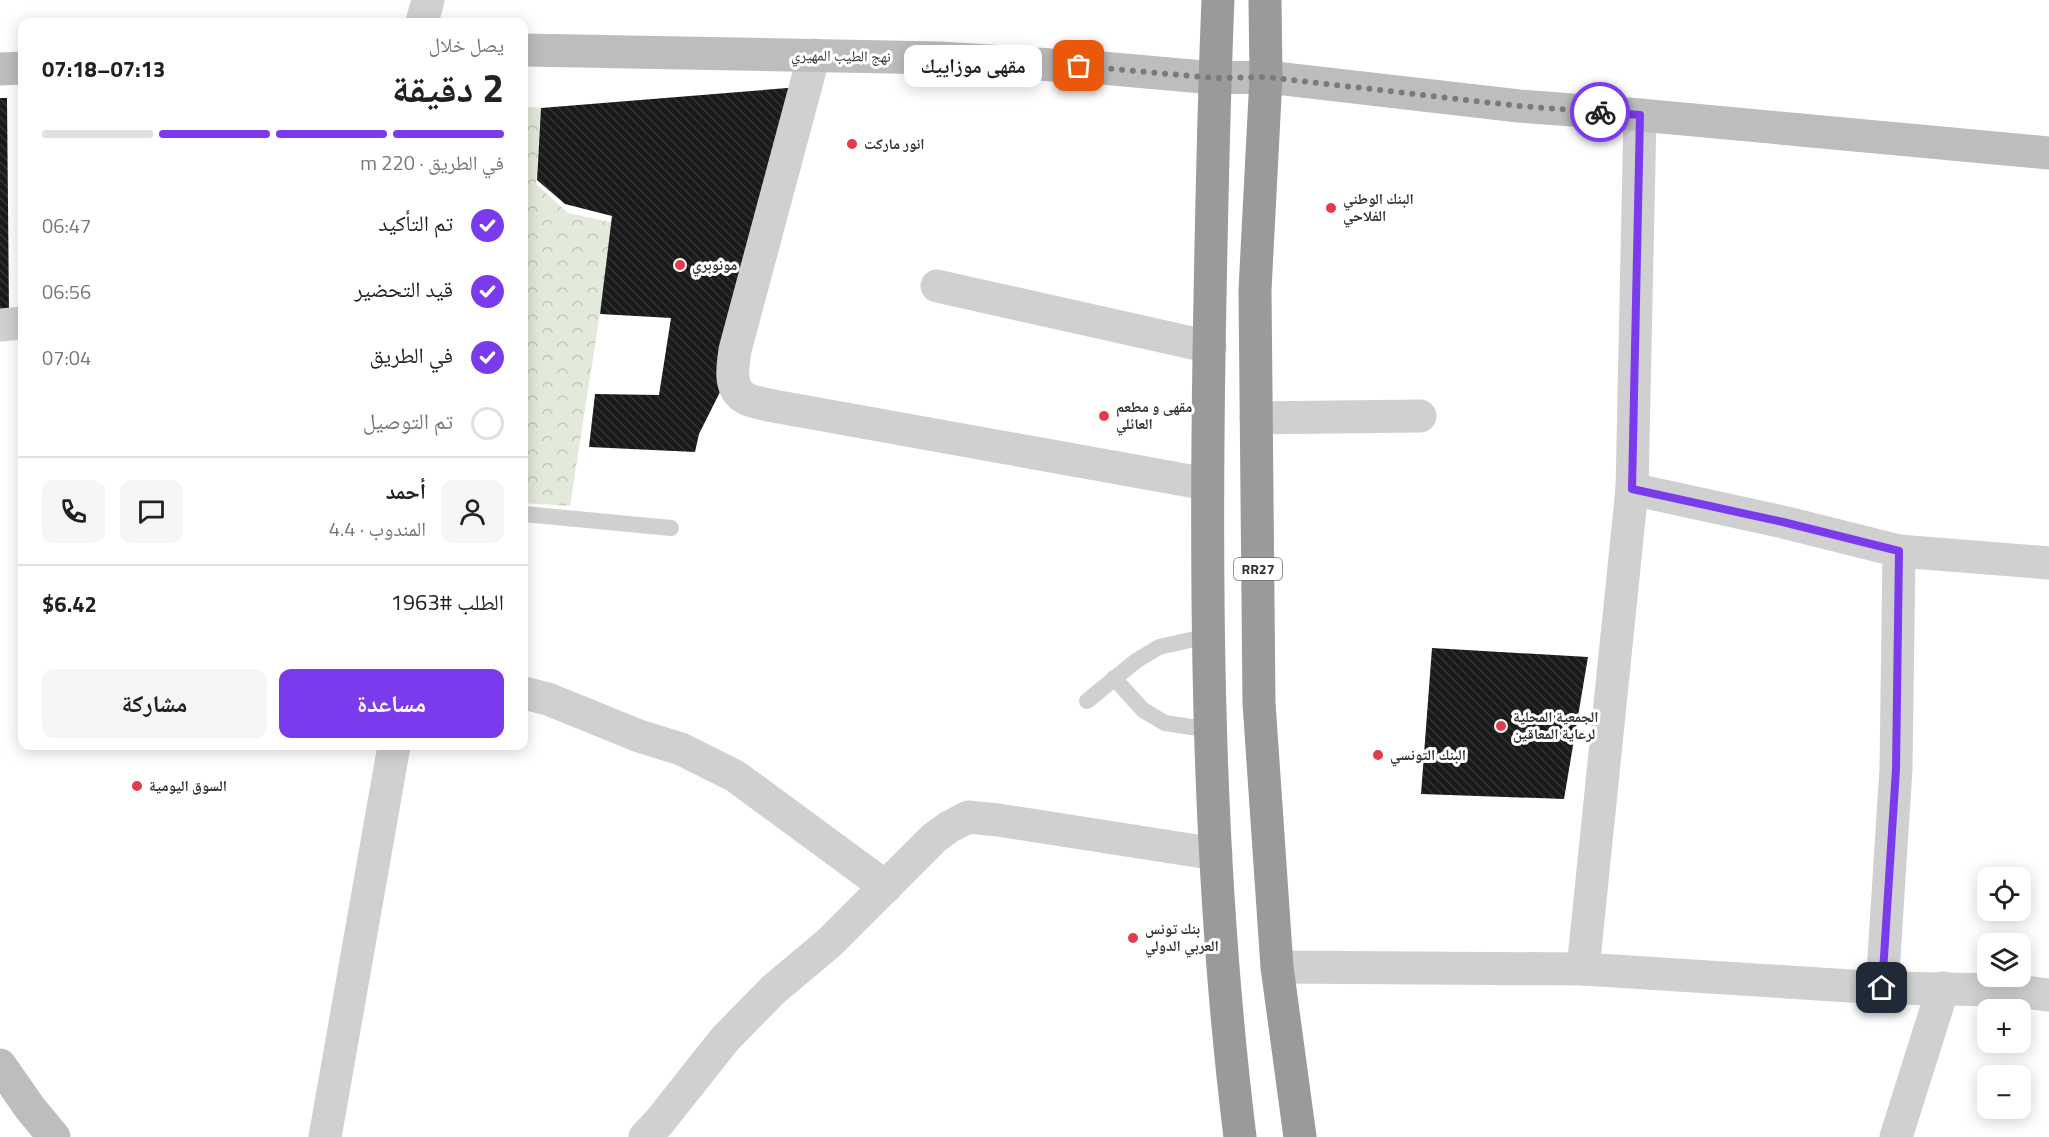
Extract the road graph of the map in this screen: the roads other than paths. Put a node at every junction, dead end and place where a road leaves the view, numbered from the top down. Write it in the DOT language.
graph roads {
  1 [pos="428,0"];
  2 [pos="1218,0"];
  3 [pos="1265,0"];
  4 [pos="423,18"];
  5 [pos="528,50"];
  6 [pos="814,55"];
  7 [pos="18,68"];
  8 [pos="0,69"];
  9 [pos="1266,77"];
  10 [pos="1214,78"];
  11 [pos="1640,115"];
  12 [pos="2049,153"];
  13 [pos="937,286"];
  14 [pos="18,323"];
  15 [pos="0,325"];
  16 [pos="1210,347"];
  17 [pos="1420,416"];
  18 [pos="1256,418"];
  19 [pos="1207,483"];
  20 [pos="1632,489"];
  21 [pos="528,514"];
  22 [pos="670,528"];
  23 [pos="1899,551"];
  24 [pos="2049,563"];
  25 [pos="1208,636"];
  26 [pos="1114,678"];
  27 [pos="528,694"];
  28 [pos="1087,701"];
  29 [pos="1211,730"];
  30 [pos="393,750"];
  31 [pos="1216,854"];
  32 [pos="886,887"];
  33 [pos="1277,967"];
  34 [pos="1583,969"];
  35 [pos="1882,988"];
  36 [pos="1943,988"];
  37 [pos="2049,994"];
  38 [pos="0,1065"];
  39 [pos="54,1137"];
  40 [pos="325,1137"];
  41 [pos="645,1137"];
  42 [pos="1240,1137"];
  43 [pos="1300,1137"];
  44 [pos="1896,1137"];
  1 -- 4 [label="street"];
  2 -- 10 [label="highway"];
  3 -- 9 [label="highway, RR27"];
  5 -- 6 [label="street, نهج الطيب المهيري"];
  6 -- 10 [label="street, نهج الطيب المهيري"];
  6 -- 19 [label="street"];
  7 -- 8 [label="street"];
  9 -- 10 [label="street, نهج الطيب المهيري"];
  9 -- 11 [label="street, نهج الطيب المهيري"];
  9 -- 18 [label="highway, RR27"];
  10 -- 16 [label="highway"];
  11 -- 12 [label="street, نهج الطيب المهيري"];
  11 -- 20 [label="street"];
  13 -- 16 [label="street"];
  14 -- 15 [label="street"];
  16 -- 19 [label="highway"];
  17 -- 18 [label="street"];
  18 -- 33 [label="highway, RR27"];
  19 -- 25 [label="highway"];
  20 -- 23 [label="street"];
  20 -- 34 [label="street"];
  21 -- 22 [label="lane"];
  23 -- 24 [label="street"];
  23 -- 35 [label="street"];
  25 -- 26 [label="lane"];
  25 -- 29 [label="highway"];
  26 -- 28 [label="lane"];
  26 -- 29 [label="lane"];
  27 -- 32 [label="street"];
  29 -- 31 [label="highway"];
  30 -- 40 [label="street"];
  31 -- 32 [label="street"];
  31 -- 42 [label="highway"];
  32 -- 41 [label="street"];
  33 -- 34 [label="street"];
  33 -- 43 [label="highway, RR27"];
  34 -- 35 [label="street"];
  35 -- 36 [label="street"];
  36 -- 37 [label="street"];
  36 -- 44 [label="street"];
  38 -- 39 [label="street"];
}
